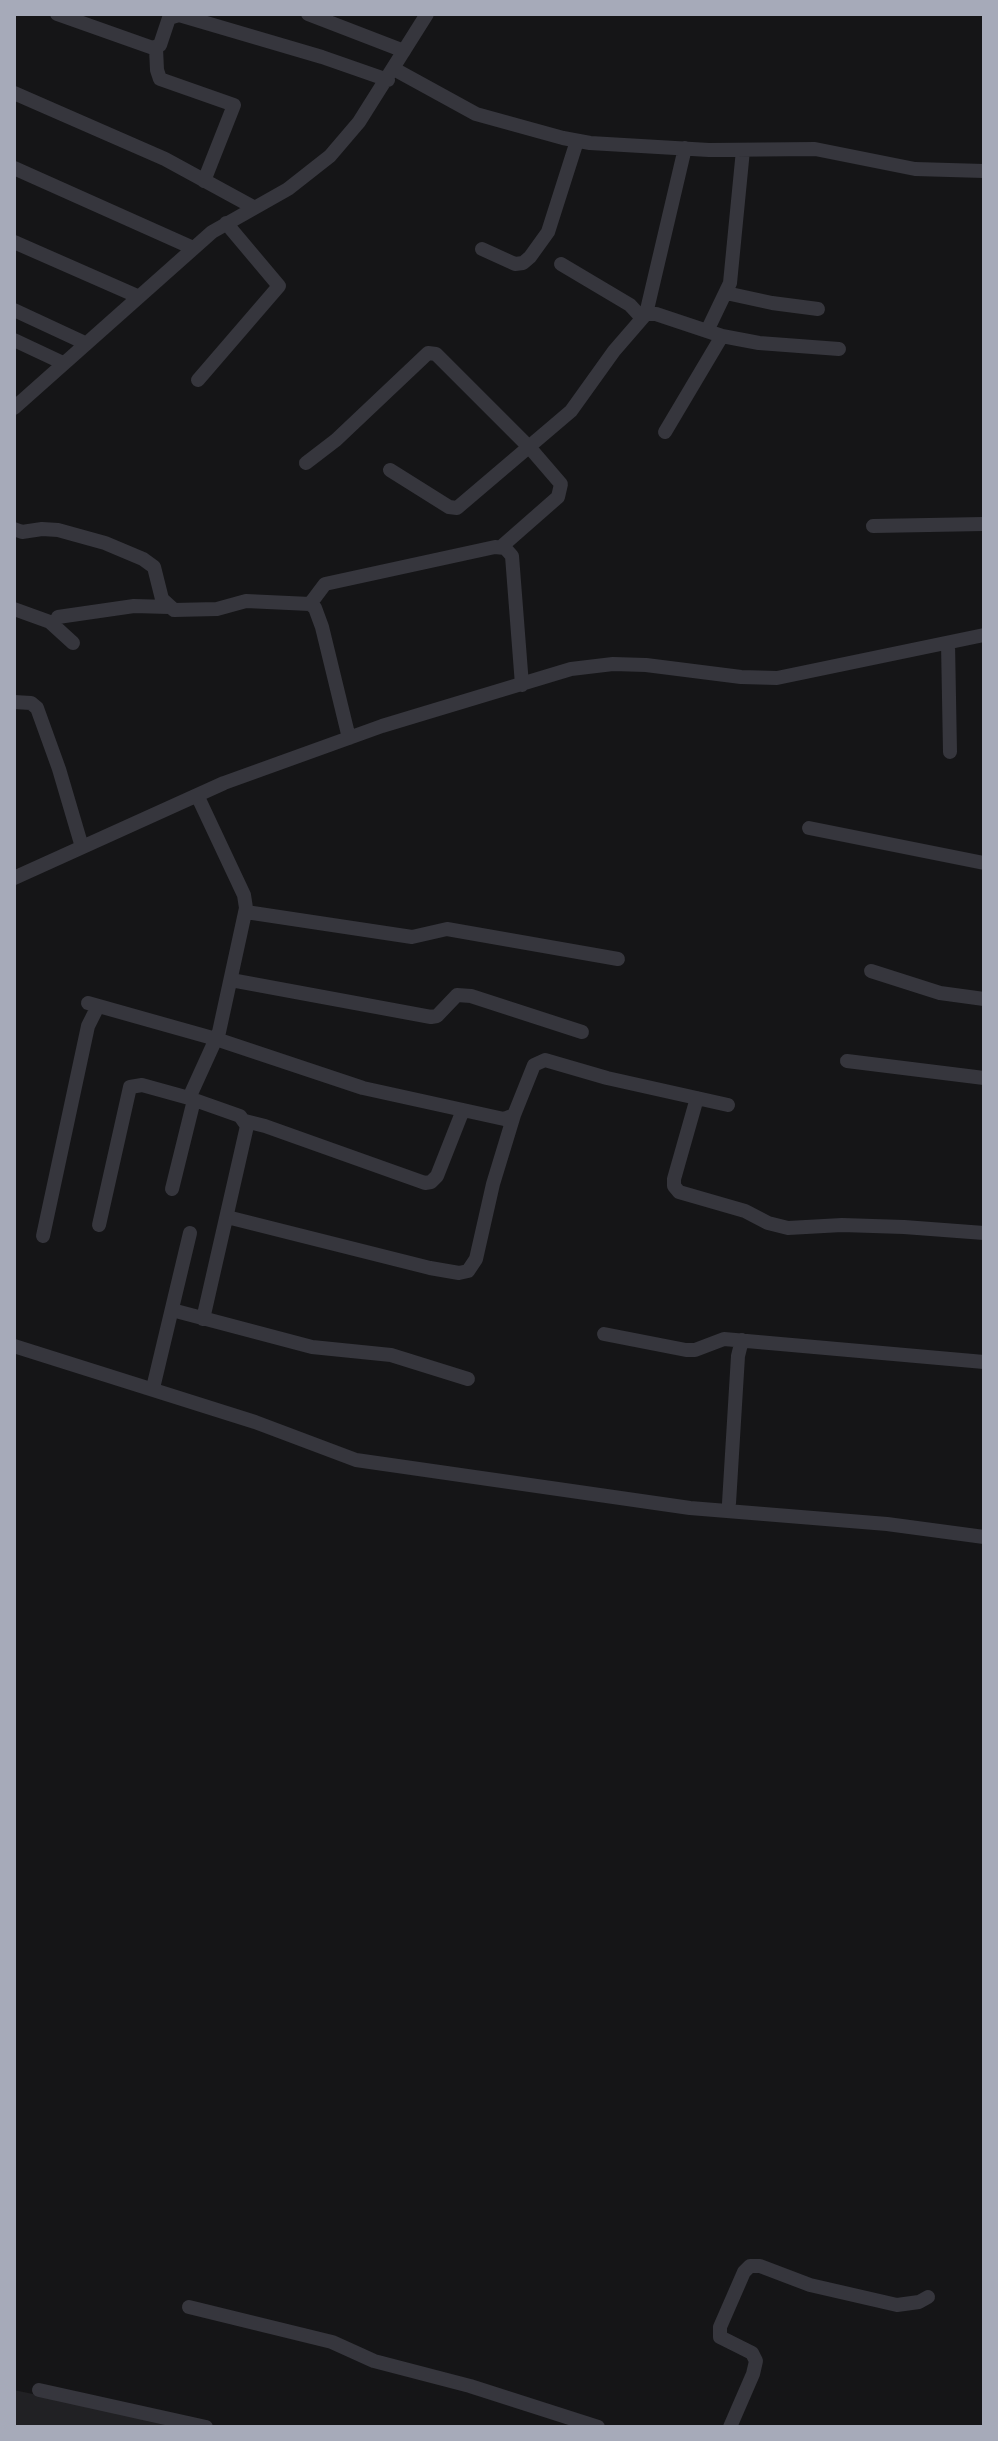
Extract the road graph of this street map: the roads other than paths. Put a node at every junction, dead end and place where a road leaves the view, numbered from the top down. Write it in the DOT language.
graph roads {
  1 [pos="57,14"];
  2 [pos="308,14"];
  3 [pos="427,14"];
  4 [pos="184,15"];
  5 [pos="156,48"];
  6 [pos="404,51"];
  7 [pos="391,74"];
  8 [pos="14,93"];
  9 [pos="577,141"];
  10 [pos="685,148"];
  11 [pos="743,150"];
  12 [pos="14,168"];
  13 [pos="984,171"];
  14 [pos="204,181"];
  15 [pos="253,207"];
  16 [pos="226,223"];
  17 [pos="14,242"];
  18 [pos="193,248"];
  19 [pos="482,249"];
  20 [pos="561,264"];
  21 [pos="726,293"];
  22 [pos="137,296"];
  23 [pos="818,309"];
  24 [pos="14,310"];
  25 [pos="644,315"];
  26 [pos="707,331"];
  27 [pos="722,336"];
  28 [pos="14,340"];
  29 [pos="85,343"];
  30 [pos="839,349"];
  31 [pos="63,363"];
  32 [pos="198,380"];
  33 [pos="14,408"];
  34 [pos="665,432"];
  35 [pos="530,448"];
  36 [pos="306,463"];
  37 [pos="390,470"];
  38 [pos="984,524"];
  39 [pos="873,526"];
  40 [pos="14,529"];
  41 [pos="501,547"];
  42 [pos="310,604"];
  43 [pos="169,607"];
  44 [pos="16,609"];
  45 [pos="58,617"];
  46 [pos="14,625"];
  47 [pos="984,635"];
  48 [pos="73,643"];
  49 [pos="948,643"];
  50 [pos="522,685"];
  51 [pos="14,702"];
  52 [pos="349,738"];
  53 [pos="950,752"];
  54 [pos="197,795"];
  55 [pos="809,828"];
  56 [pos="82,847"];
  57 [pos="984,863"];
  58 [pos="14,878"];
  59 [pos="246,912"];
  60 [pos="618,959"];
  61 [pos="871,971"];
  62 [pos="231,980"];
  63 [pos="984,999"];
  64 [pos="582,1032"];
  65 [pos="216,1039"];
  66 [pos="847,1061"];
  67 [pos="984,1078"];
  68 [pos="697,1098"];
  69 [pos="192,1099"];
  70 [pos="728,1105"];
  71 [pos="463,1110"];
  72 [pos="514,1115"];
  73 [pos="245,1121"];
  74 [pos="172,1189"];
  75 [pos="227,1217"];
  76 [pos="99,1225"];
  77 [pos="190,1233"];
  78 [pos="984,1233"];
  79 [pos="43,1236"];
  80 [pos="172,1310"];
  81 [pos="203,1319"];
  82 [pos="604,1334"];
  83 [pos="742,1340"];
  84 [pos="14,1346"];
  85 [pos="984,1362"];
  86 [pos="468,1379"];
  87 [pos="153,1388"];
  88 [pos="729,1503"];
  89 [pos="984,1537"];
  90 [pos="928,2297"];
  91 [pos="189,2307"];
  92 [pos="39,2390"];
  93 [pos="206,2427"];
  94 [pos="598,2427"];
  95 [pos="730,2427"];
  1 -- 5 [label="street"];
  2 -- 6 [label="street"];
  3 -- 6 [label="street"];
  4 -- 5 [label="street"];
  4 -- 7 [label="street"];
  5 -- 14 [label="street"];
  6 -- 7 [label="street"];
  7 -- 9 [label="street"];
  7 -- 15 [label="street"];
  8 -- 14 [label="street"];
  9 -- 10 [label="street"];
  9 -- 19 [label="street"];
  10 -- 11 [label="street"];
  10 -- 25 [label="street"];
  11 -- 13 [label="street"];
  11 -- 21 [label="street"];
  12 -- 18 [label="street"];
  14 -- 15 [label="street"];
  15 -- 16 [label="street"];
  16 -- 18 [label="street"];
  16 -- 32 [label="street"];
  17 -- 22 [label="street"];
  18 -- 22 [label="street"];
  20 -- 25 [label="street"];
  21 -- 23 [label="street"];
  21 -- 26 [label="street"];
  22 -- 29 [label="street"];
  24 -- 29 [label="street"];
  25 -- 26 [label="street"];
  25 -- 35 [label="street"];
  26 -- 27 [label="street"];
  27 -- 30 [label="street"];
  27 -- 34 [label="street"];
  28 -- 31 [label="street"];
  29 -- 31 [label="street"];
  31 -- 33 [label="street"];
  35 -- 36 [label="street"];
  35 -- 37 [label="street"];
  35 -- 41 [label="street"];
  38 -- 39 [label="street"];
  40 -- 43 [label="street"];
  41 -- 42 [label="street"];
  41 -- 50 [label="street"];
  42 -- 43 [label="street"];
  42 -- 52 [label="street"];
  43 -- 45 [label="street"];
  44 -- 46 [label="street"];
  44 -- 48 [label="street"];
  47 -- 49 [label="street"];
  49 -- 50 [label="street"];
  49 -- 53 [label="street"];
  50 -- 52 [label="street"];
  51 -- 56 [label="street"];
  52 -- 54 [label="street"];
  54 -- 56 [label="street"];
  54 -- 59 [label="street"];
  55 -- 57 [label="street"];
  56 -- 58 [label="street"];
  59 -- 60 [label="street"];
  59 -- 62 [label="street"];
  61 -- 63 [label="street"];
  62 -- 64 [label="street"];
  62 -- 65 [label="street"];
  65 -- 69 [label="street"];
  65 -- 71 [label="street"];
  65 -- 79 [label="street"];
  66 -- 67 [label="street"];
  68 -- 70 [label="street"];
  68 -- 72 [label="street"];
  68 -- 78 [label="street"];
  69 -- 73 [label="street"];
  69 -- 74 [label="street"];
  69 -- 76 [label="street"];
  71 -- 72 [label="street"];
  71 -- 73 [label="street"];
  72 -- 75 [label="street"];
  73 -- 75 [label="street"];
  75 -- 81 [label="street"];
  77 -- 80 [label="street"];
  80 -- 81 [label="street"];
  80 -- 87 [label="street"];
  81 -- 86 [label="street"];
  82 -- 83 [label="street"];
  83 -- 85 [label="street"];
  83 -- 88 [label="street"];
  84 -- 87 [label="street"];
  87 -- 89 [label="street"];
  90 -- 95 [label="street"];
  91 -- 94 [label="street"];
  92 -- 93 [label="street"];
}
